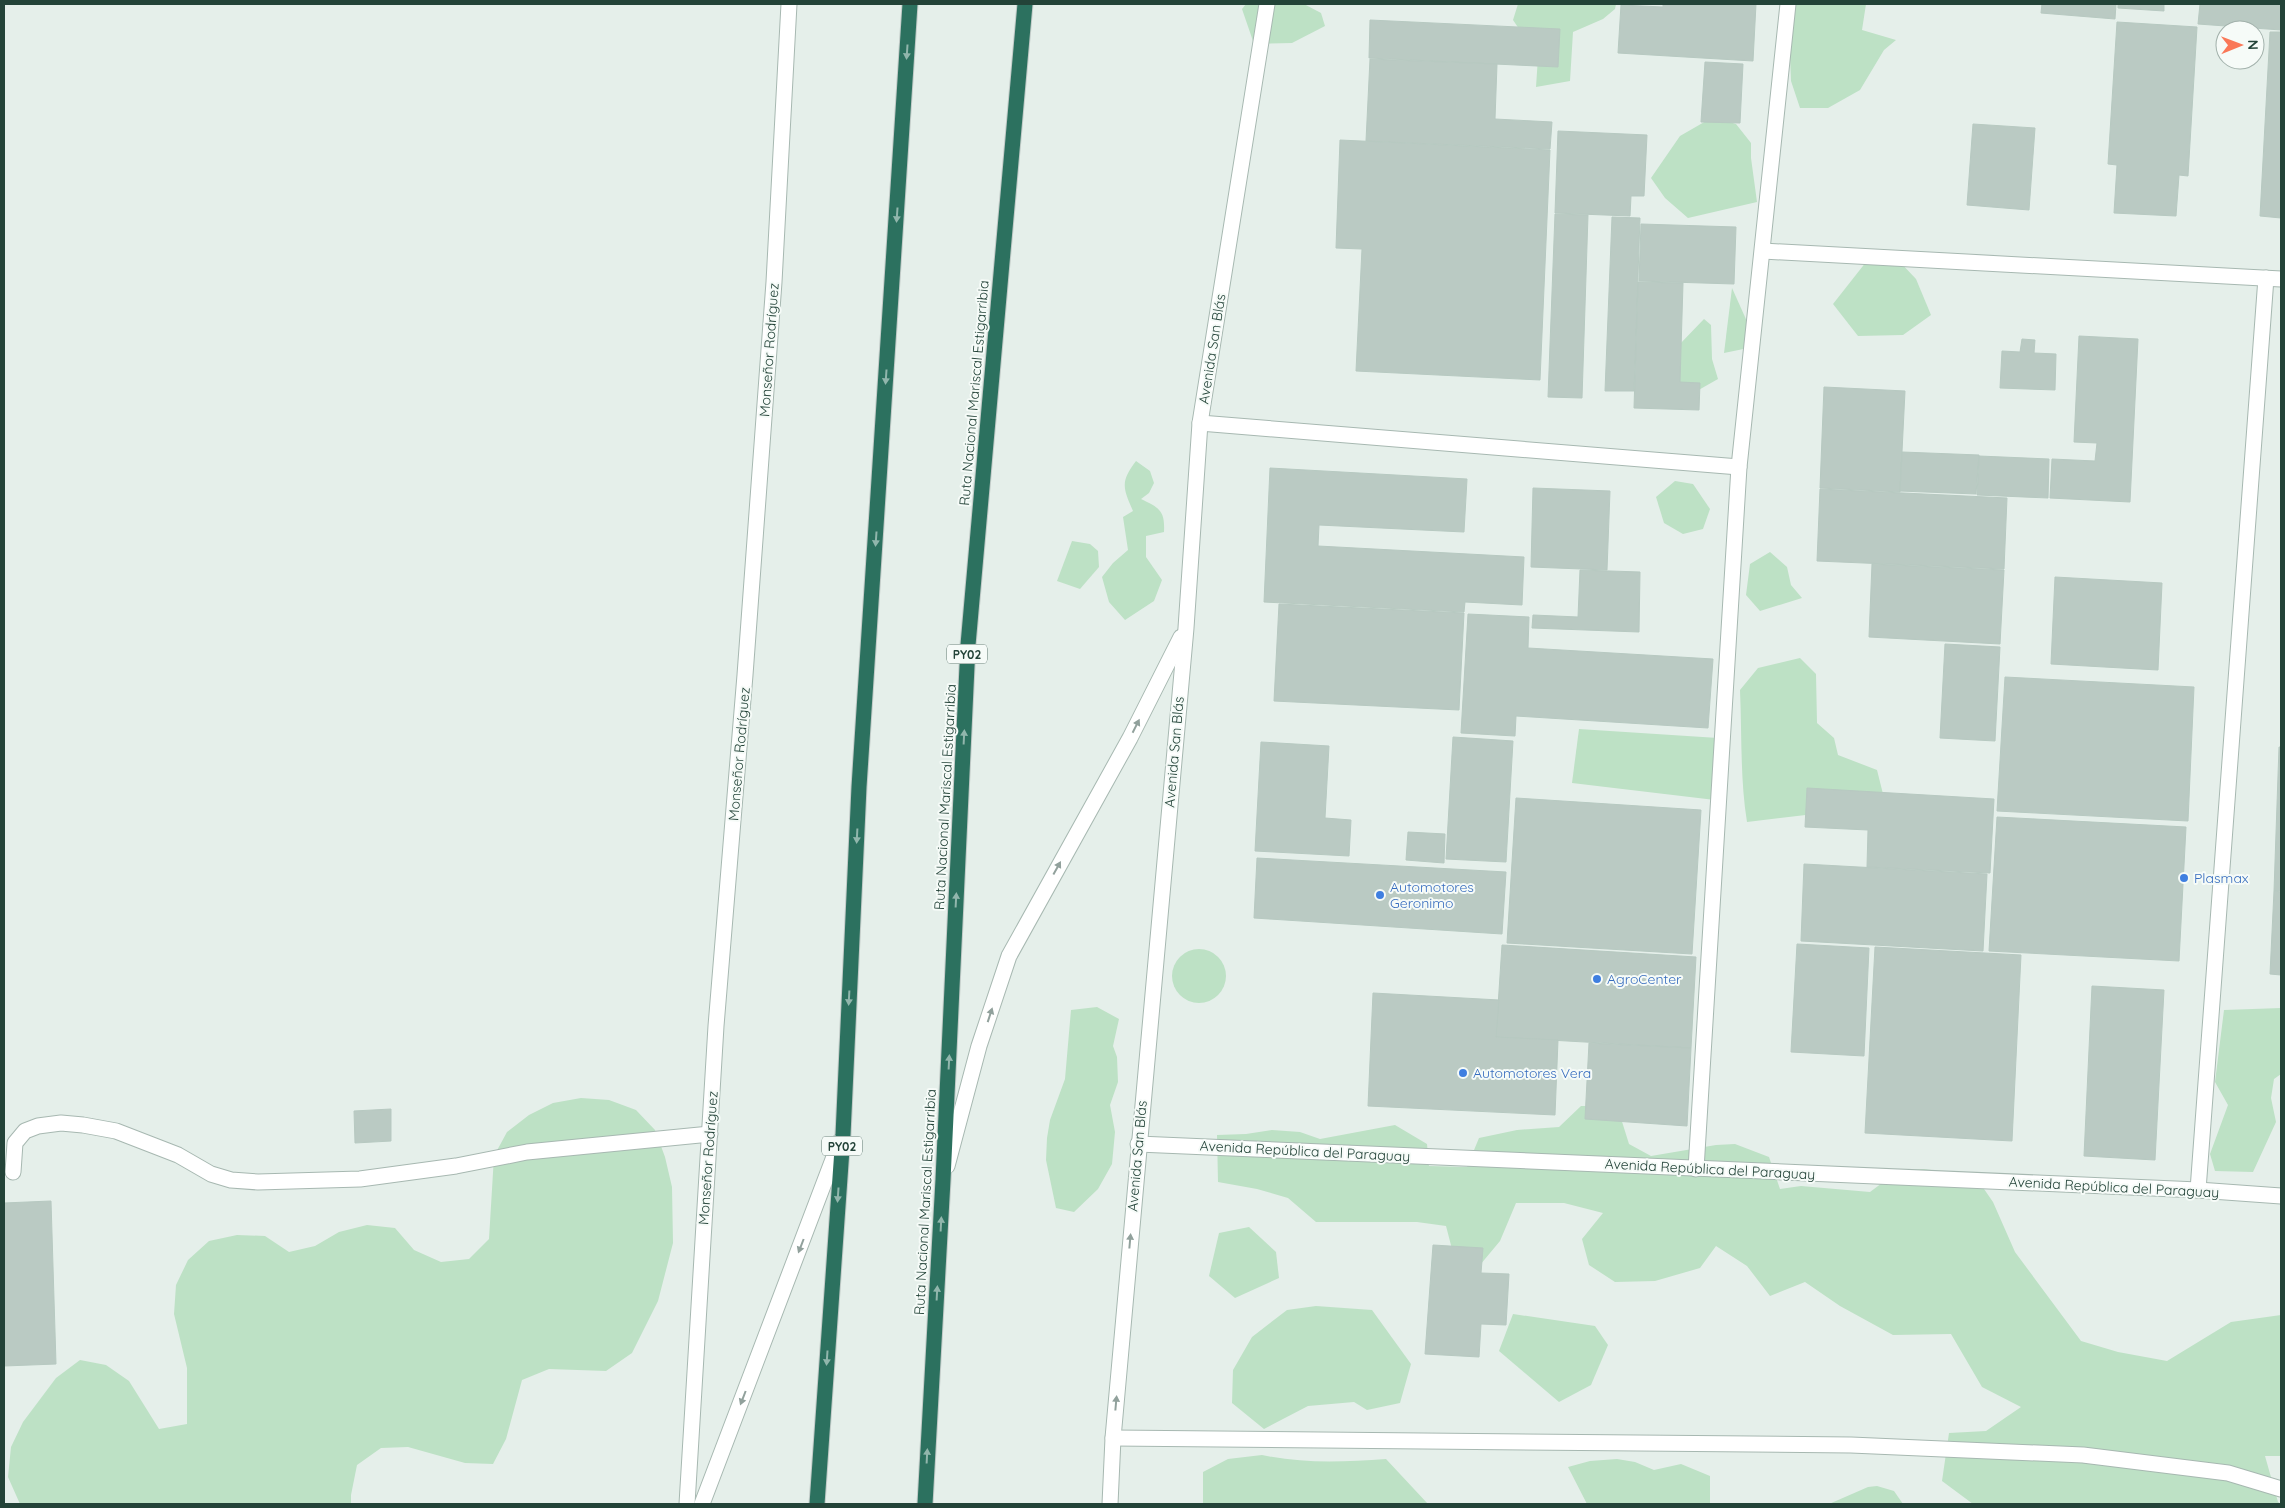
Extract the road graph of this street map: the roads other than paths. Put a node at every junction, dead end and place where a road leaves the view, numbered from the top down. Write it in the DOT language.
graph roads {
  1 [pos="789,4"];
  2 [pos="910,4"];
  3 [pos="1025,4"];
  4 [pos="1267,4"];
  5 [pos="1788,4"];
  6 [pos="1763,251"];
  7 [pos="2274,279"];
  8 [pos="1200,423"];
  9 [pos="1739,468"];
  10 [pos="1186,628"];
  11 [pos="710,1134"];
  12 [pos="843,1135"];
  13 [pos="1138,1144"];
  14 [pos="1696,1169"];
  15 [pos="13,1172"];
  16 [pos="944,1180"];
  17 [pos="2198,1190"];
  18 [pos="2281,1196"];
  19 [pos="1112,1438"];
  20 [pos="2281,1489"];
  21 [pos="687,1504"];
  22 [pos="702,1504"];
  23 [pos="817,1504"];
  24 [pos="925,1504"];
  25 [pos="1110,1504"];
  1 -- 11 [label="street, Monseñor Rodríguez"];
  2 -- 12 [label="highway, PY02, one-way"];
  16 -- 3 [label="highway, Ruta Nacional Mariscal Estigarribia / PY02, one-way"];
  4 -- 8 [label="street, Avenida San Blás"];
  5 -- 6 [label="street"];
  6 -- 7 [label="street"];
  6 -- 9 [label="street"];
  7 -- 17 [label="street"];
  8 -- 9 [label="street"];
  8 -- 10 [label="street, Avenida San Blás"];
  9 -- 14 [label="street"];
  10 -- 13 [label="street, Avenida San Blás"];
  16 -- 10 [label="street, one-way"];
  11 -- 15 [label="street"];
  11 -- 21 [label="street, Monseñor Rodríguez"];
  12 -- 22 [label="street, one-way"];
  12 -- 23 [label="highway, PY02, one-way"];
  13 -- 14 [label="street, Avenida República del Paraguay"];
  19 -- 13 [label="street, Avenida San Blás, one-way"];
  14 -- 17 [label="street, Avenida República del Paraguay"];
  24 -- 16 [label="highway, Ruta Nacional Mariscal Estigarribia / PY02, one-way"];
  17 -- 18 [label="street, Avenida República del Paraguay"];
  19 -- 20 [label="street"];
  19 -- 25 [label="street, Avenida San Blás"];
}
